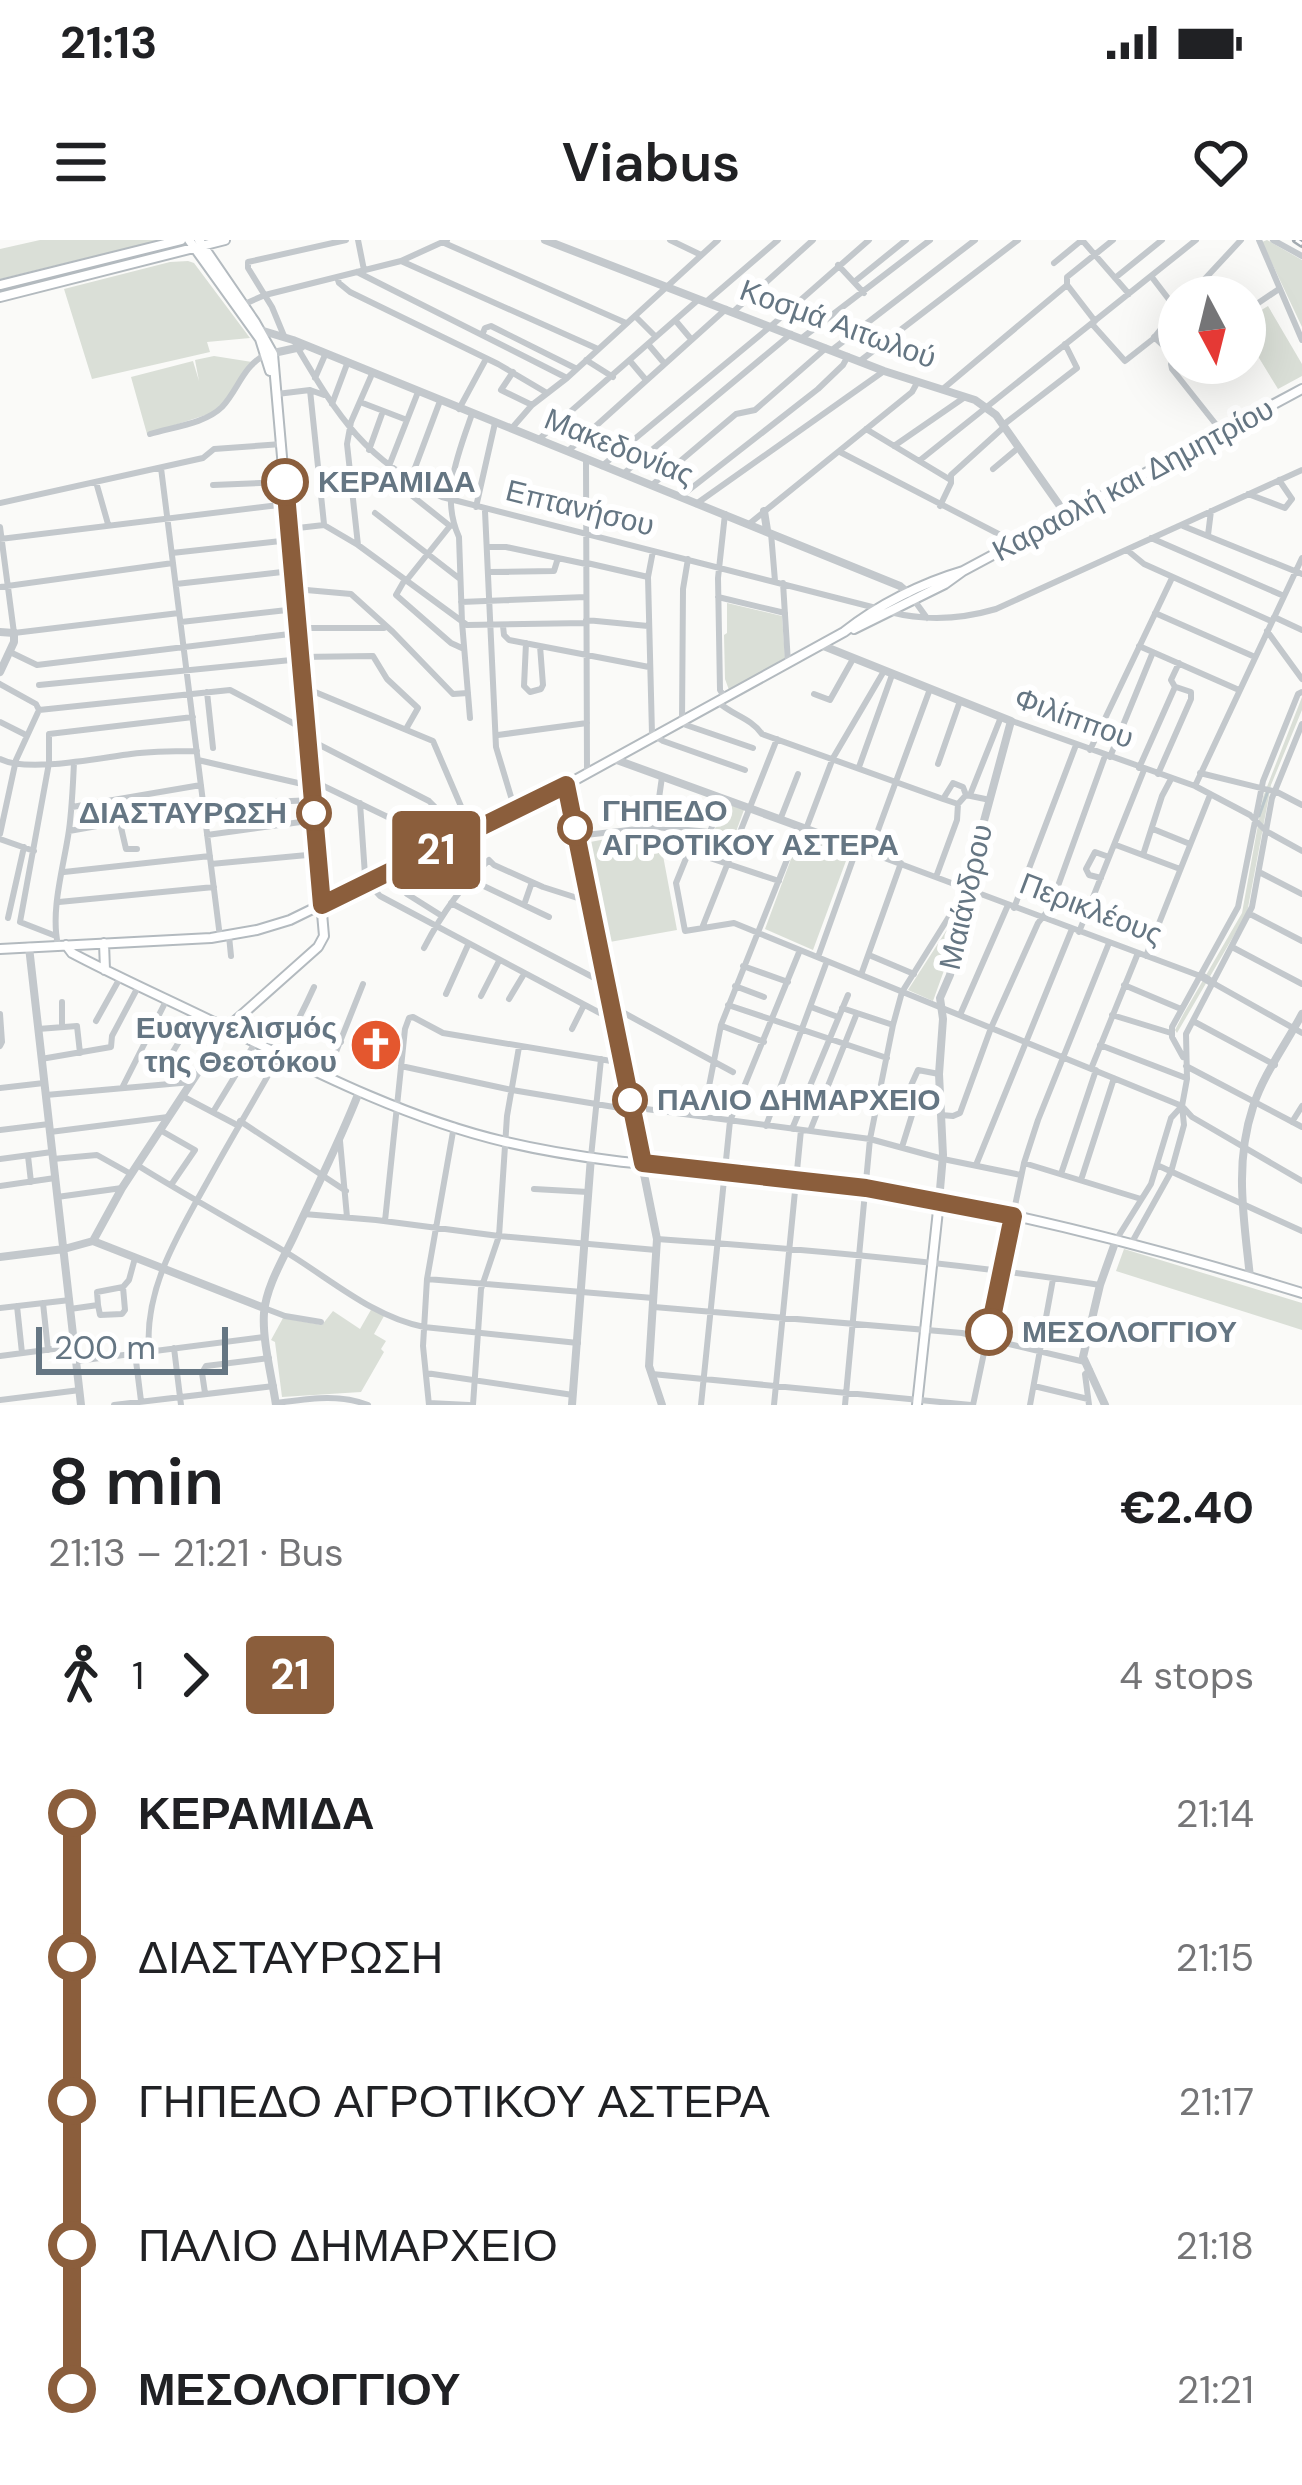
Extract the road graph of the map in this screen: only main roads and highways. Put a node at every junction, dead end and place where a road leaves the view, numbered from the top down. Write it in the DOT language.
graph roads {
  1 [pos="226,240"];
  2 [pos="168,242"];
  3 [pos="193,243"];
  4 [pos="220,270"];
  5 [pos="25,279"];
  6 [pos="0,285"];
  7 [pos="28,290"];
  8 [pos="0,297"];
  9 [pos="240,306"];
  10 [pos="270,353"];
  11 [pos="1302,389"];
  12 [pos="279,407"];
  13 [pos="911,598"];
  14 [pos="844,632"];
  15 [pos="322,905"];
  16 [pos="60,942"];
  17 [pos="104,943"];
  18 [pos="0,949"];
  19 [pos="105,970"];
  20 [pos="227,1028"];
  21 [pos="939,1202"];
  22 [pos="1302,1293"];
  23 [pos="918,1401"];
  1 -- 3 [label="main road"];
  1 -- 4 [label="main road"];
  2 -- 3 [label="main road"];
  2 -- 5 [label="main road"];
  3 -- 4 [label="main road"];
  3 -- 7 [label="main road"];
  3 -- 9 [label="main road"];
  4 -- 9 [label="main road"];
  5 -- 6 [label="main road"];
  5 -- 7 [label="main road"];
  7 -- 8 [label="main road"];
  9 -- 10 [label="main road"];
  9 -- 10 [label="main road"];
  10 -- 12 [label="main road"];
  10 -- 12 [label="main road"];
  11 -- 13 [label="main road, Καραολή και Δημητρίου"];
  12 -- 15 [label="main road"];
  13 -- 14 [label="main road, Καραολή και Δημητρίου"];
  13 -- 14 [label="main road, Καραολή και Δημητρίου"];
  14 -- 15 [label="main road, Καραολή και Δημητρίου"];
  15 -- 17 [label="main road, Καραολή και Δημητρίου"];
  15 -- 20 [label="main road"];
  16 -- 17 [label="main road, Καραολή και Δημητρίου"];
  16 -- 18 [label="main road, Καραολή και Δημητρίου"];
  16 -- 19 [label="main road"];
  17 -- 19 [label="main road"];
  19 -- 20 [label="main road"];
  20 -- 21 [label="main road"];
  21 -- 22 [label="main road"];
  21 -- 23 [label="main road, Μαιάνδρου"];
}
